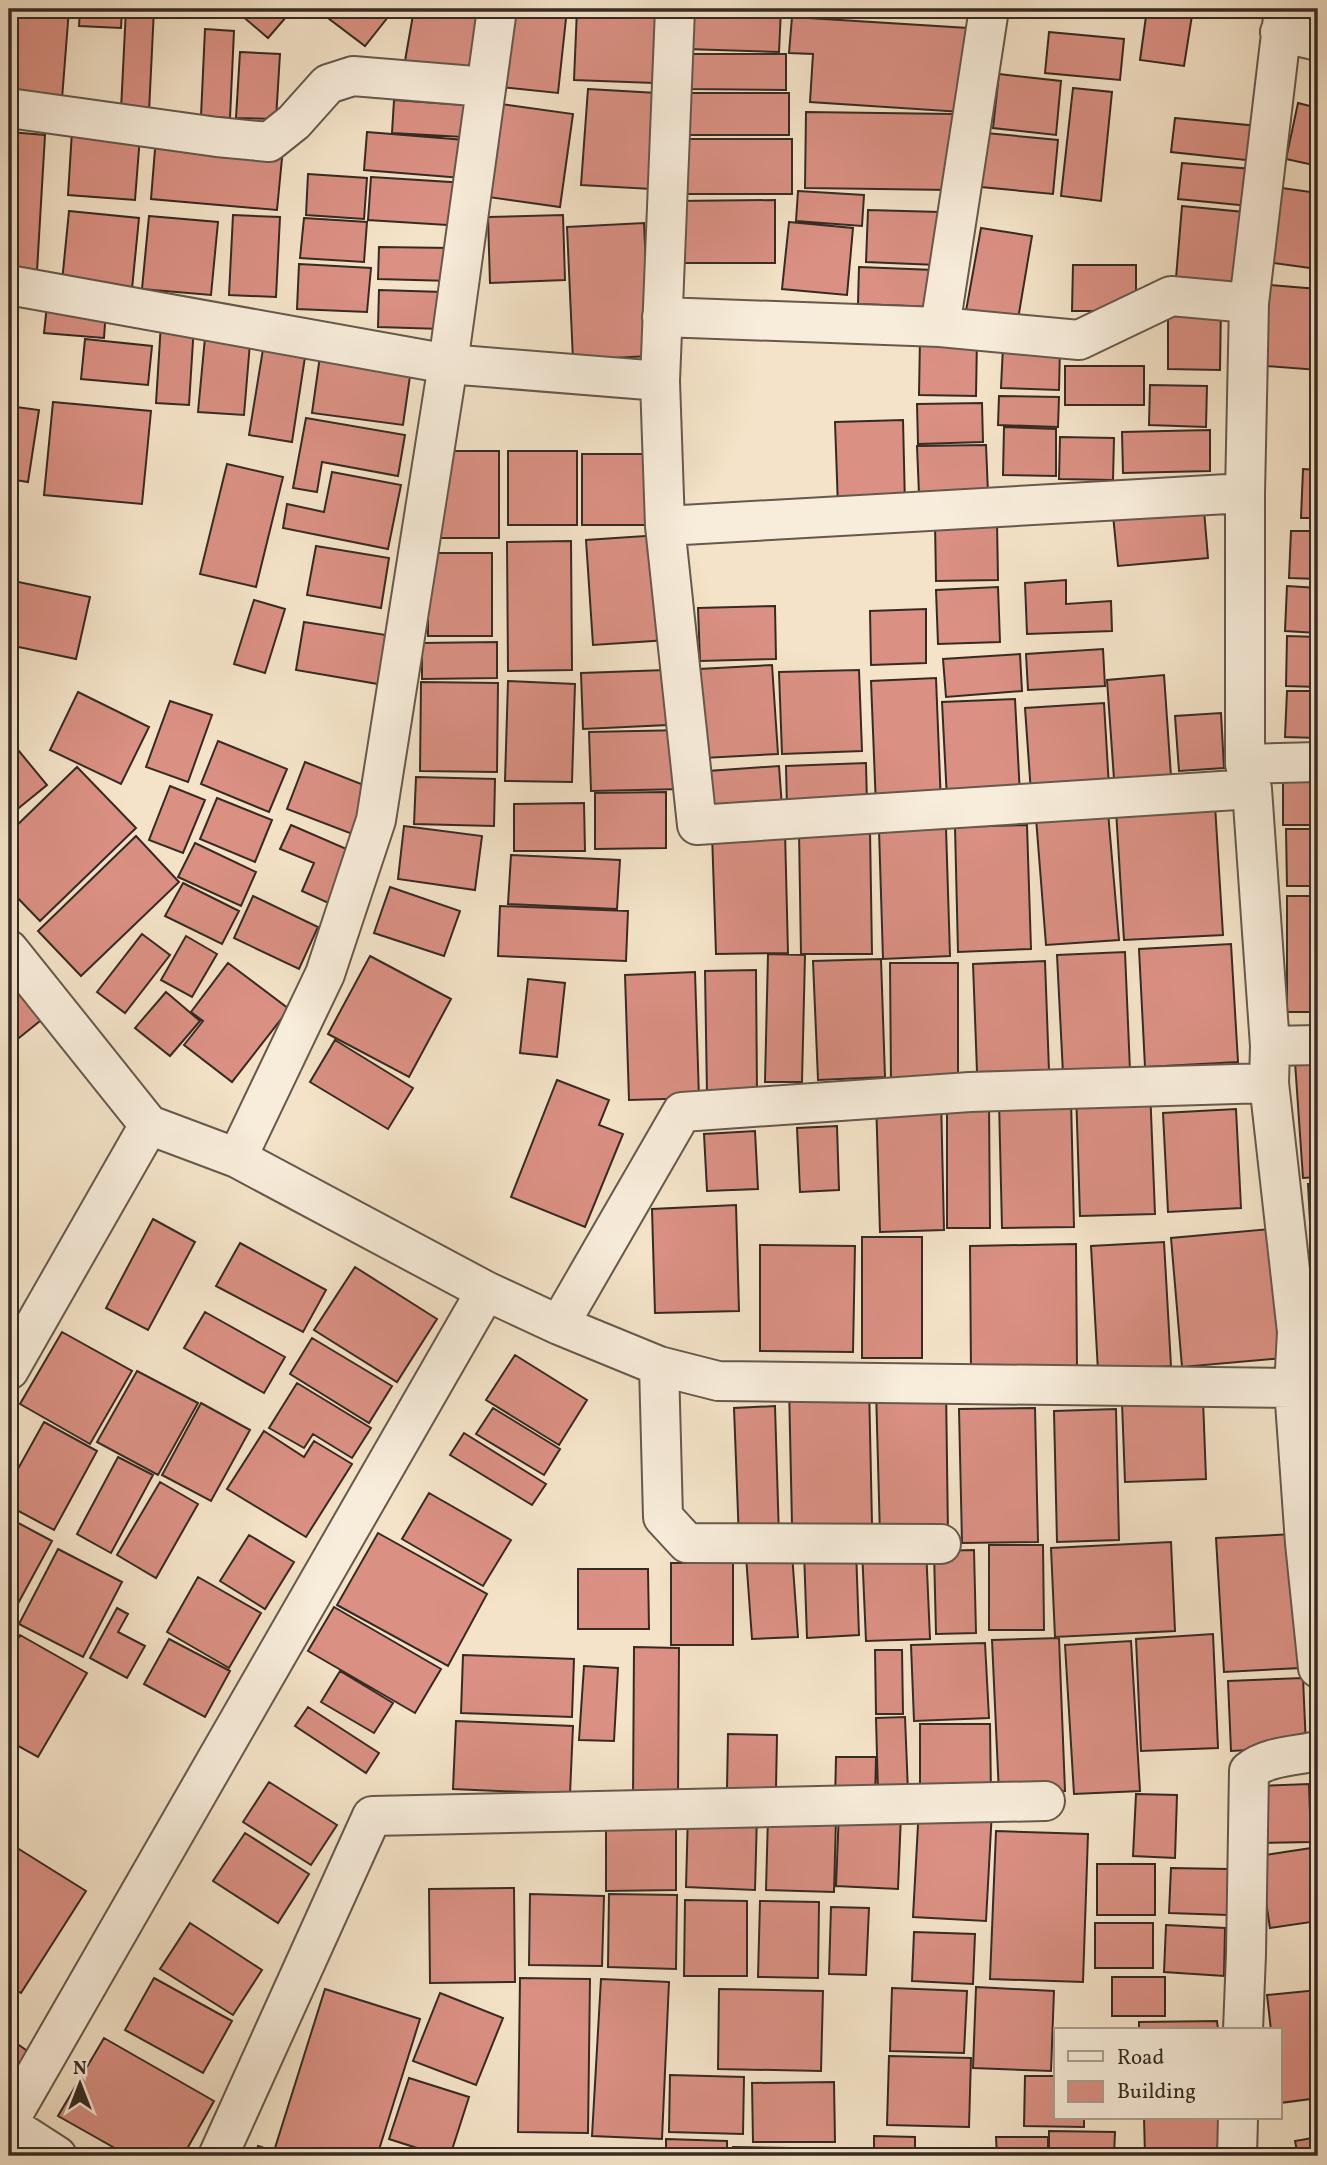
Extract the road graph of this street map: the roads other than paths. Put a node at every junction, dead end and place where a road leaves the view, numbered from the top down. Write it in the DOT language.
graph roads {
  1 [pos="497,9"];
  2 [pos="675,9"];
  3 [pos="989,9"];
  4 [pos="1282,20"];
  5 [pos="1318,41"];
  6 [pos="486,86"];
  7 [pos="9,108"];
  8 [pos="9,285"];
  9 [pos="1249,303"];
  10 [pos="662,317"];
  11 [pos="940,327"];
  12 [pos="448,364"];
  13 [pos="660,381"];
  14 [pos="1245,493"];
  15 [pos="665,526"];
  16 [pos="1318,762"];
  17 [pos="1249,777"];
  18 [pos="9,950"];
  19 [pos="1318,1045"];
  20 [pos="1270,1065"];
  21 [pos="149,1125"];
  22 [pos="237,1158"];
  23 [pos="486,1292"];
  24 [pos="559,1325"];
  25 [pos="1308,1331"];
  26 [pos="659,1366"];
  27 [pos="9,1370"];
  28 [pos="1294,1388"];
  29 [pos="1311,1543"];
  30 [pos="941,1544"];
  31 [pos="1318,1668"];
  32 [pos="1318,1751"];
  33 [pos="1045,1801"];
  34 [pos="1243,2028"];
  35 [pos="1238,2120"];
  36 [pos="9,2123"];
  37 [pos="57,2156"];
  38 [pos="218,2156"];
  39 [pos="1237,2156"];
  1 -- 6 [label="street"];
  2 -- 10 [label="street"];
  3 -- 11 [label="street"];
  4 -- 5 [label="street"];
  4 -- 9 [label="street"];
  6 -- 7 [label="street"];
  6 -- 12 [label="street"];
  8 -- 12 [label="street"];
  9 -- 11 [label="street"];
  9 -- 14 [label="street"];
  10 -- 11 [label="street"];
  10 -- 13 [label="street"];
  12 -- 13 [label="street"];
  12 -- 22 [label="street"];
  13 -- 15 [label="street"];
  14 -- 15 [label="street"];
  14 -- 17 [label="street"];
  15 -- 17 [label="street"];
  16 -- 17 [label="street"];
  17 -- 20 [label="street"];
  18 -- 21 [label="street"];
  19 -- 20 [label="street"];
  20 -- 24 [label="street"];
  20 -- 25 [label="street"];
  21 -- 22 [label="street"];
  21 -- 27 [label="street"];
  22 -- 23 [label="street"];
  23 -- 24 [label="street"];
  23 -- 36 [label="street"];
  24 -- 26 [label="street"];
  25 -- 28 [label="street"];
  26 -- 28 [label="street"];
  26 -- 30 [label="street"];
  28 -- 29 [label="street"];
  29 -- 31 [label="street"];
  32 -- 34 [label="street"];
  33 -- 38 [label="street"];
  35 -- 39 [label="street"];
  36 -- 37 [label="street"];
}
